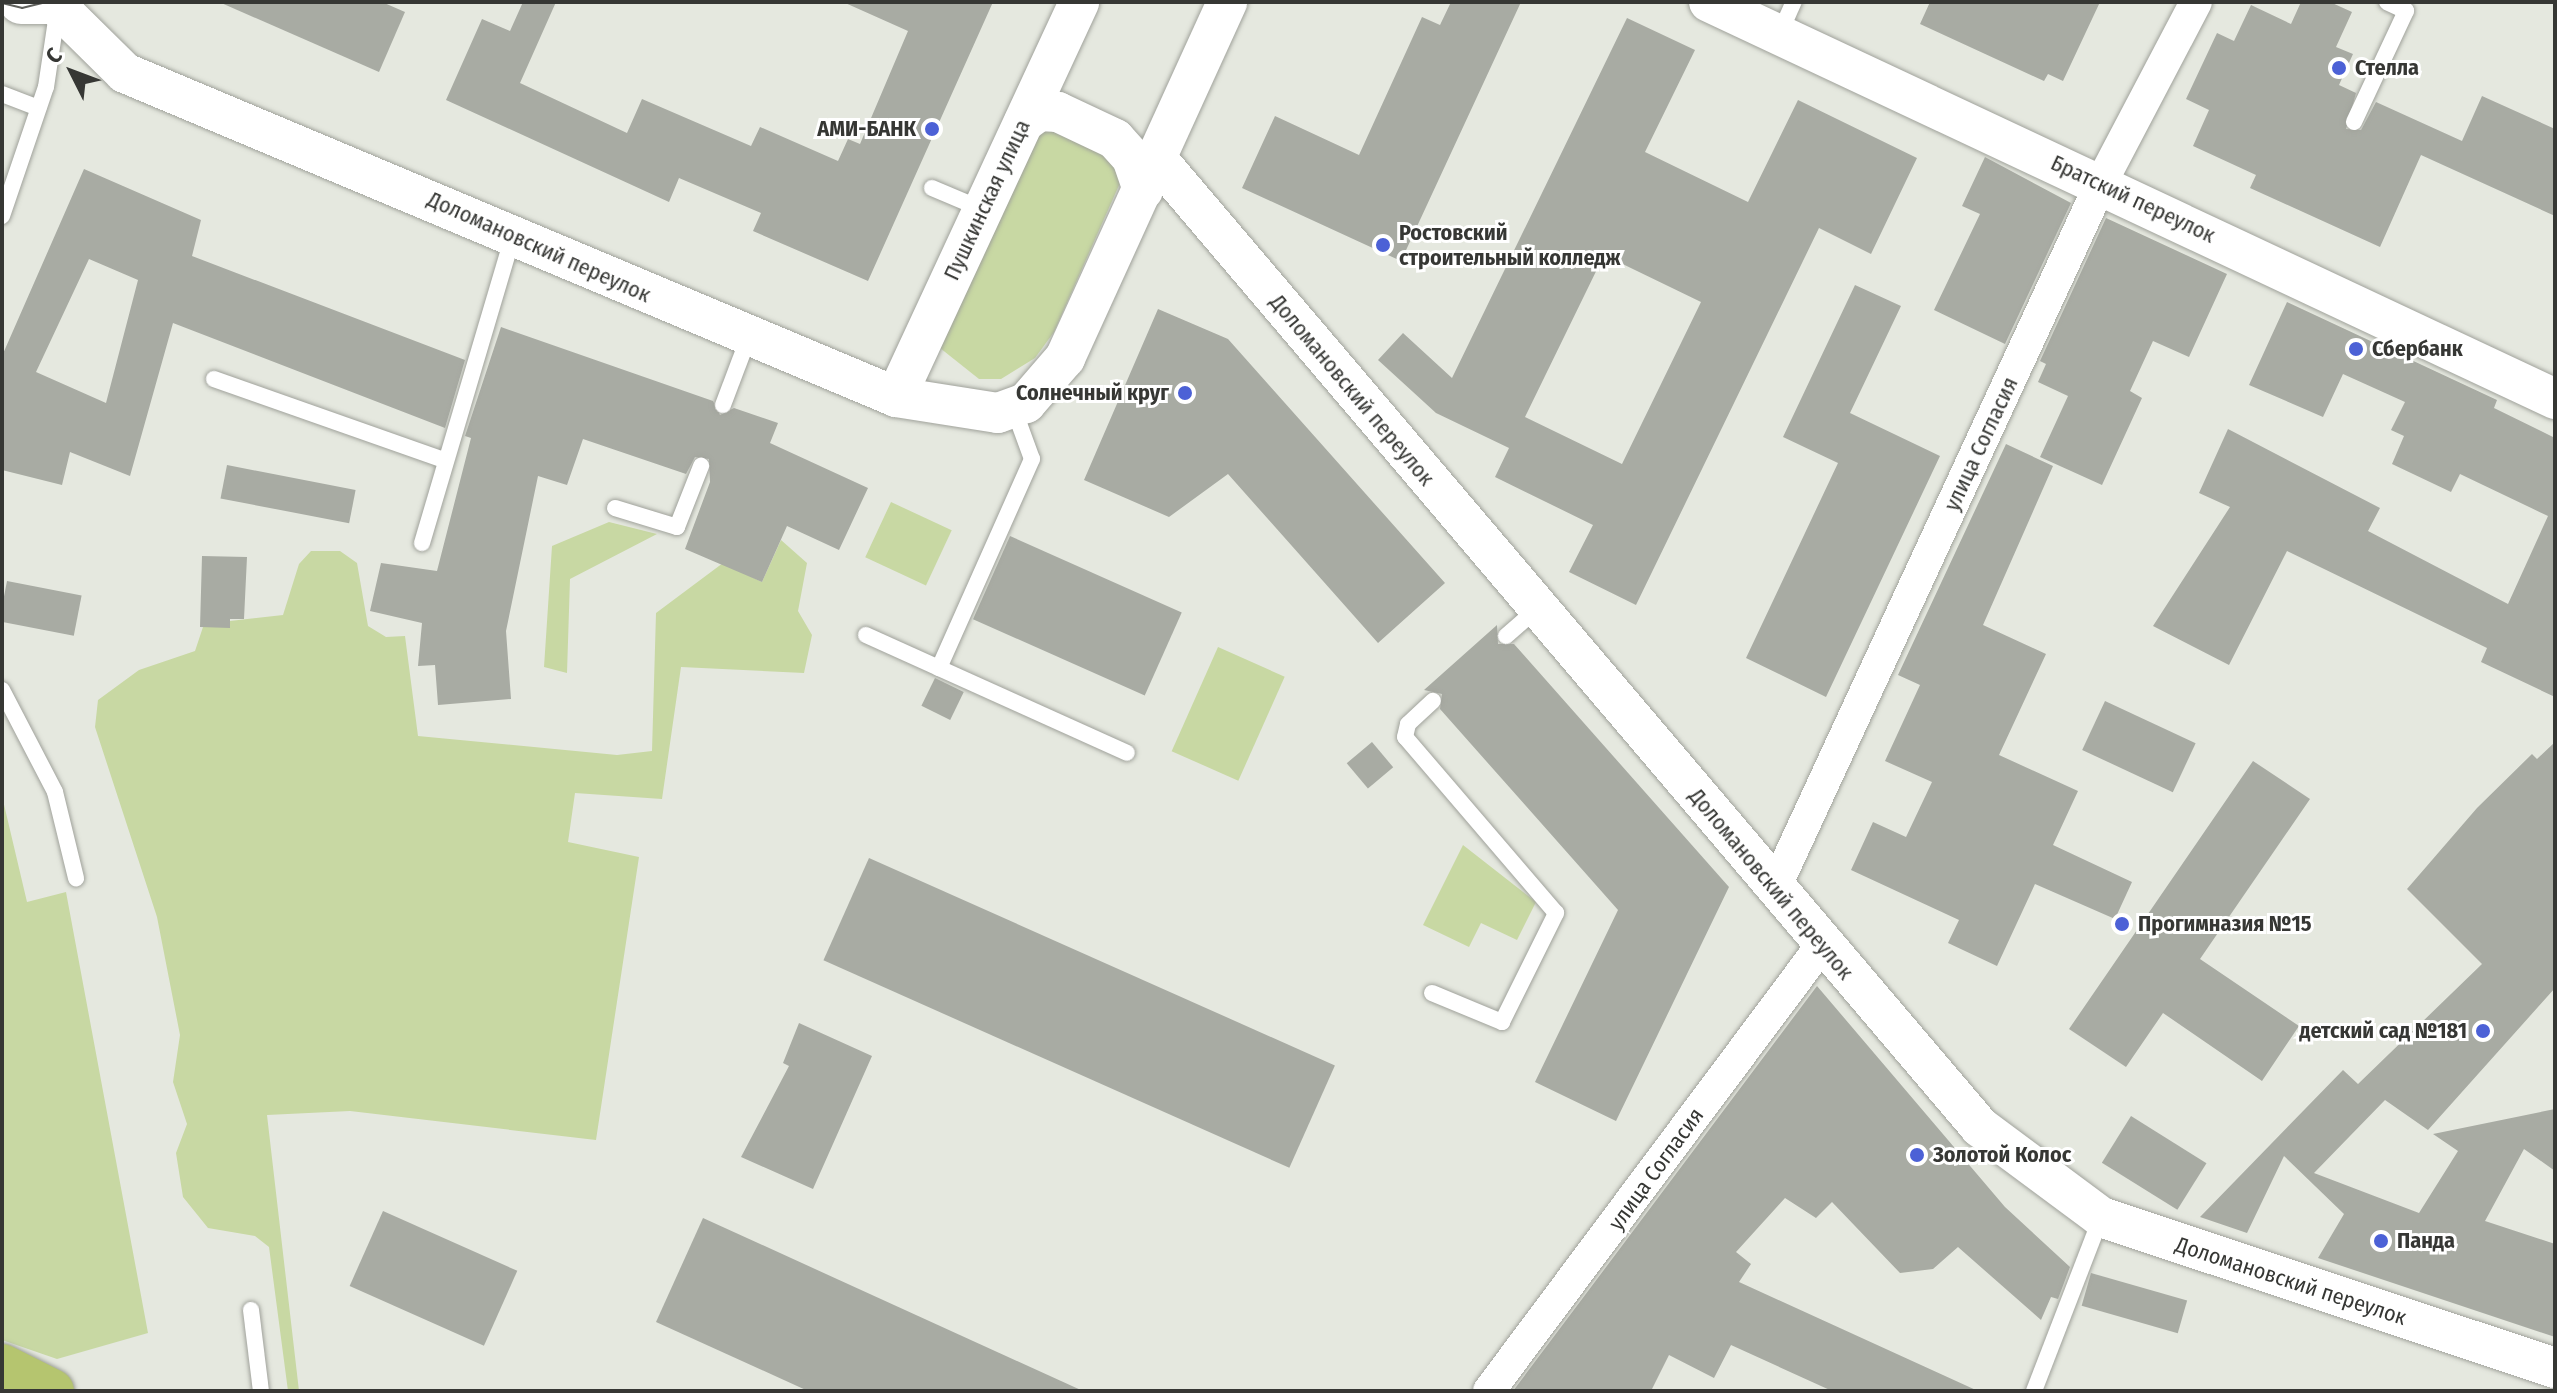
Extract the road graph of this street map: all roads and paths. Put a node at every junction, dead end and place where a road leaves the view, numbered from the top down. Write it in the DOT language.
graph roads {
  1 [pos="1079,2"];
  2 [pos="1227,2"];
  3 [pos="1709,2"];
  4 [pos="2196,2"];
  5 [pos="2387,2"];
  6 [pos="47,4"];
  7 [pos="1787,18"];
  8 [pos="2,94"];
  9 [pos="38,108"];
  10 [pos="1024,122"];
  11 [pos="2354,122"];
  12 [pos="1150,174"];
  13 [pos="2101,183"];
  14 [pos="932,188"];
  15 [pos="983,209"];
  16 [pos="2,216"];
  17 [pos="513,235"];
  18 [pos="748,339"];
  19 [pos="917,351"];
  20 [pos="214,379"];
  21 [pos="896,397"];
  22 [pos="2555,399"];
  23 [pos="723,405"];
  24 [pos="1013,407"];
  25 [pos="961,408"];
  26 [pos="444,460"];
  27 [pos="701,466"];
  28 [pos="615,508"];
  29 [pos="422,543"];
  30 [pos="1537,609"];
  31 [pos="866,635"];
  32 [pos="1506,636"];
  33 [pos="939,668"];
  34 [pos="2,690"];
  35 [pos="1433,701"];
  36 [pos="1127,753"];
  37 [pos="76,878"];
  38 [pos="1774,890"];
  39 [pos="1822,945"];
  40 [pos="1432,993"];
  41 [pos="2101,1217"];
  42 [pos="251,1310"];
  43 [pos="2,1366"];
  44 [pos="2555,1368"];
  45 [pos="52,1391"];
  46 [pos="261,1391"];
  47 [pos="1489,1391"];
  48 [pos="2034,1391"];
  1 -- 10 [label="street, Пушкинская улица"];
  2 -- 12 [label="street"];
  3 -- 7 [label="street, Братский переулок"];
  4 -- 13 [label="street, улица Согласия"];
  5 -- 11 [label="lane"];
  6 -- 9 [label="lane"];
  6 -- 17 [label="street, Доломановский переулок"];
  7 -- 13 [label="street, Братский переулок"];
  8 -- 9 [label="lane"];
  9 -- 16 [label="lane"];
  10 -- 12 [label="street, Доломановский переулок"];
  10 -- 15 [label="street, Пушкинская улица"];
  12 -- 24 [label="street"];
  12 -- 30 [label="street, Доломановский переулок"];
  13 -- 22 [label="street, Братский переулок"];
  13 -- 38 [label="street, улица Согласия"];
  14 -- 15 [label="lane"];
  15 -- 19 [label="street, Пушкинская улица"];
  17 -- 18 [label="street, Доломановский переулок"];
  17 -- 26 [label="lane"];
  18 -- 21 [label="street, Доломановский переулок"];
  18 -- 23 [label="lane"];
  19 -- 21 [label="street, Пушкинская улица"];
  19 -- 25 [label="street"];
  20 -- 26 [label="lane"];
  21 -- 25 [label="street, Доломановский переулок"];
  24 -- 25 [label="street, Доломановский переулок"];
  24 -- 33 [label="lane"];
  26 -- 29 [label="lane"];
  27 -- 28 [label="lane"];
  30 -- 32 [label="lane"];
  30 -- 38 [label="street, Доломановский переулок"];
  31 -- 33 [label="lane"];
  33 -- 36 [label="lane"];
  34 -- 37 [label="lane"];
  35 -- 40 [label="lane"];
  38 -- 39 [label="street, Доломановский переулок"];
  39 -- 41 [label="street, Доломановский переулок"];
  39 -- 47 [label="street, улица Согласия"];
  41 -- 44 [label="street, Доломановский переулок"];
  41 -- 48 [label="lane"];
  42 -- 46 [label="lane"];
  43 -- 45 [label="main road"];
}
